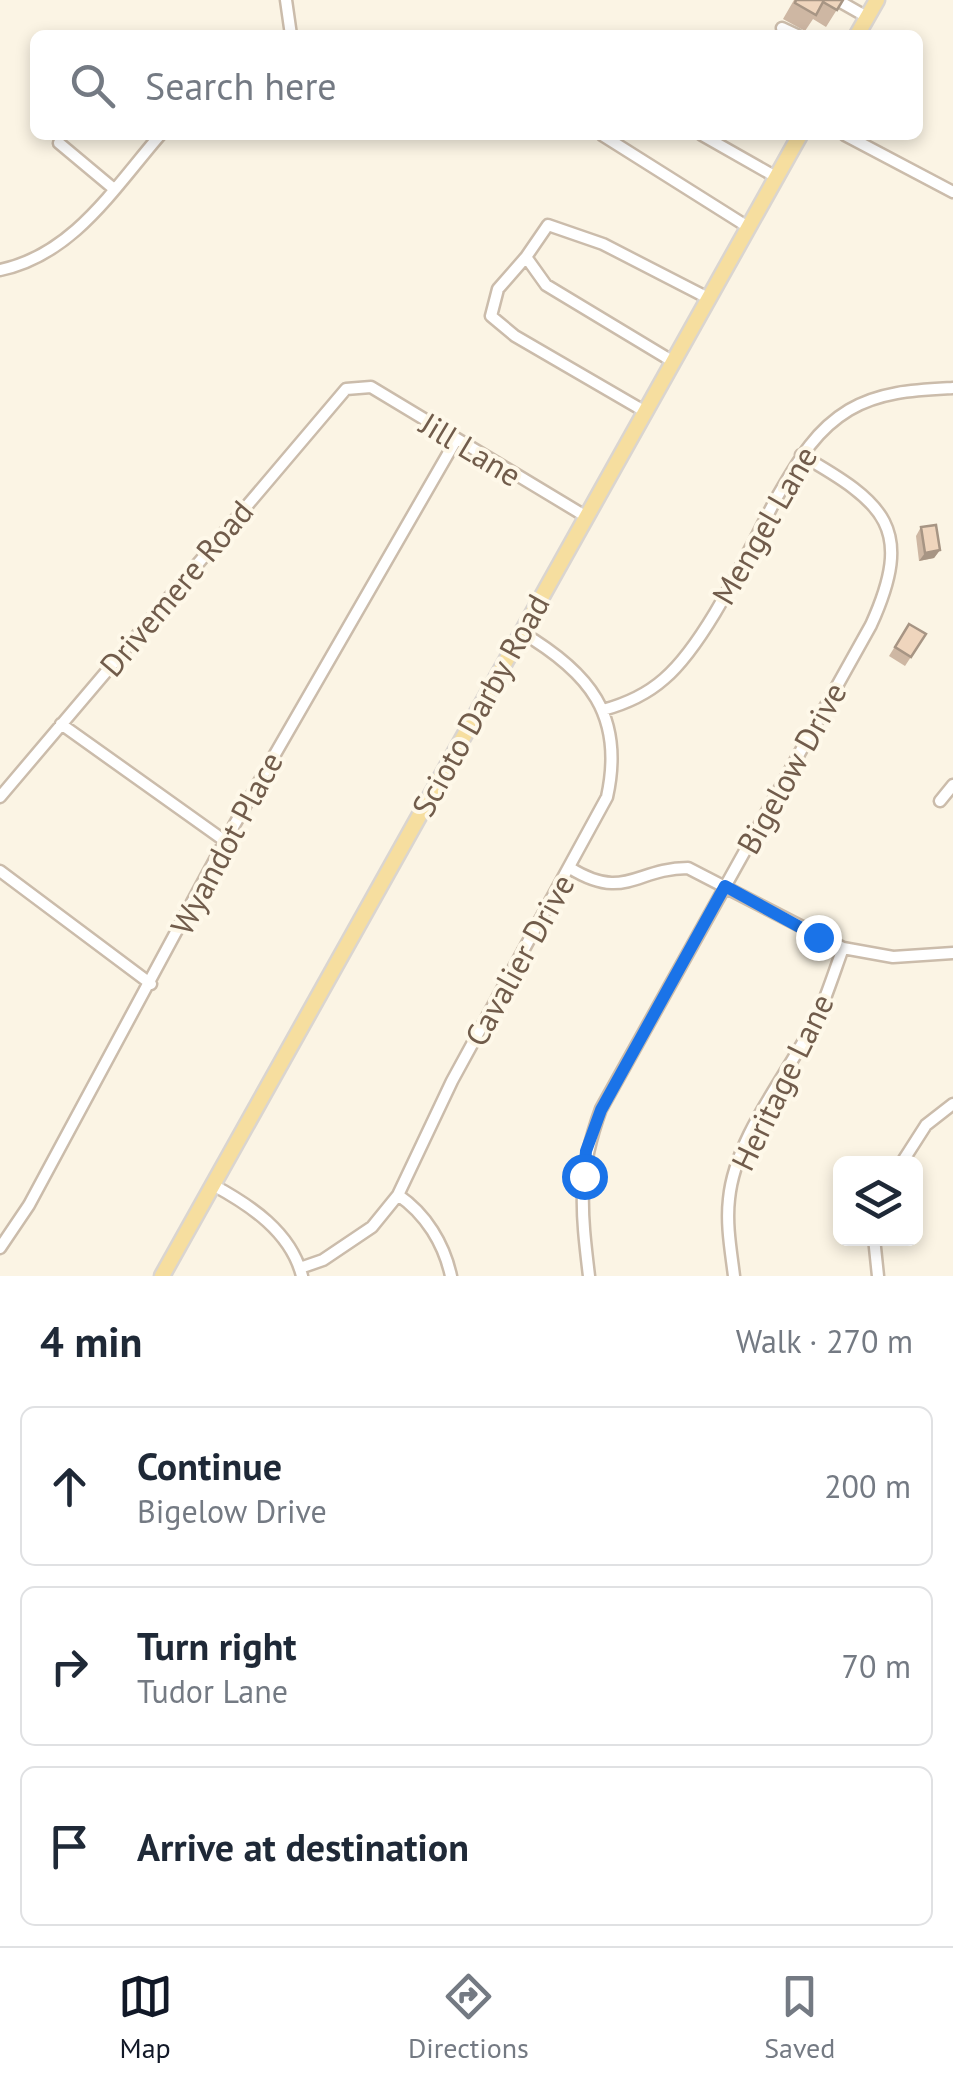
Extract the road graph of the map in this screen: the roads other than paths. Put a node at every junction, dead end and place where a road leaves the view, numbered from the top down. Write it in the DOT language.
graph roads {
  1 [pos="286,0"];
  2 [pos="837,0"];
  3 [pos="877,0"];
  4 [pos="867,17"];
  5 [pos="782,28"];
  6 [pos="290,30"];
  7 [pos="786,30"];
  8 [pos="860,30"];
  9 [pos="156,140"];
  10 [pos="610,140"];
  11 [pos="711,140"];
  12 [pos="797,140"];
  13 [pos="854,140"];
  14 [pos="59,142"];
  15 [pos="776,178"];
  16 [pos="114,189"];
  17 [pos="953,192"];
  18 [pos="748,226"];
  19 [pos="526,257"];
  20 [pos="0,270"];
  21 [pos="708,298"];
  22 [pos="672,361"];
  23 [pos="358,386"];
  24 [pos="953,388"];
  25 [pos="644,411"];
  26 [pos="456,440"];
  27 [pos="801,455"];
  28 [pos="584,516"];
  29 [pos="521,632"];
  30 [pos="604,710"];
  31 [pos="61,724"];
  32 [pos="953,785"];
  33 [pos="0,796"];
  34 [pos="940,800"];
  35 [pos="225,841"];
  36 [pos="570,868"];
  37 [pos="0,870"];
  38 [pos="725,886"];
  39 [pos="843,948"];
  40 [pos="953,953"];
  41 [pos="151,984"];
  42 [pos="953,1104"];
  43 [pos="906,1156"];
  44 [pos="213,1185"];
  45 [pos="398,1196"];
  46 [pos="875,1246"];
  47 [pos="0,1248"];
  48 [pos="301,1272"];
  49 [pos="162,1276"];
  50 [pos="451,1276"];
  51 [pos="589,1276"];
  52 [pos="734,1276"];
  53 [pos="878,1276"];
  1 -- 6 [label="street"];
  2 -- 4 [label="street"];
  3 -- 4 [label="main road"];
  4 -- 8 [label="main road"];
  5 -- 7 [label="street"];
  9 -- 16 [label="street"];
  10 -- 18 [label="street"];
  11 -- 15 [label="street"];
  12 -- 15 [label="main road, Scioto Darby Road"];
  13 -- 17 [label="street"];
  14 -- 16 [label="street"];
  15 -- 18 [label="main road, Scioto Darby Road"];
  16 -- 20 [label="street"];
  18 -- 21 [label="main road, Scioto Darby Road"];
  19 -- 21 [label="street"];
  19 -- 22 [label="street"];
  19 -- 25 [label="street"];
  21 -- 22 [label="main road, Scioto Darby Road"];
  22 -- 25 [label="main road, Scioto Darby Road"];
  23 -- 26 [label="street, Jill Lane"];
  23 -- 31 [label="street, Drivemere Road"];
  24 -- 27 [label="street, Mengel Lane"];
  25 -- 28 [label="main road, Scioto Darby Road"];
  26 -- 28 [label="street, Jill Lane"];
  26 -- 35 [label="street, Wyandot Place"];
  27 -- 30 [label="street, Mengel Lane"];
  27 -- 38 [label="street, Bigelow Drive"];
  28 -- 29 [label="main road, Scioto Darby Road"];
  29 -- 30 [label="street, Cavalier Drive"];
  29 -- 44 [label="main road, Scioto Darby Road"];
  30 -- 36 [label="street, Cavalier Drive"];
  31 -- 33 [label="street, Drivemere Road"];
  31 -- 35 [label="street"];
  32 -- 34 [label="street"];
  35 -- 41 [label="street, Wyandot Place"];
  36 -- 38 [label="street"];
  36 -- 45 [label="street, Cavalier Drive"];
  37 -- 41 [label="street"];
  38 -- 39 [label="street"];
  38 -- 51 [label="street, Bigelow Drive"];
  39 -- 40 [label="street"];
  39 -- 52 [label="street, Heritage Lane"];
  41 -- 47 [label="street, Wyandot Place"];
  42 -- 43 [label="street"];
  44 -- 48 [label="street"];
  44 -- 49 [label="main road, Scioto Darby Road"];
  45 -- 48 [label="street, Cavalier Drive"];
  45 -- 50 [label="street"];
  46 -- 53 [label="street"];
}
